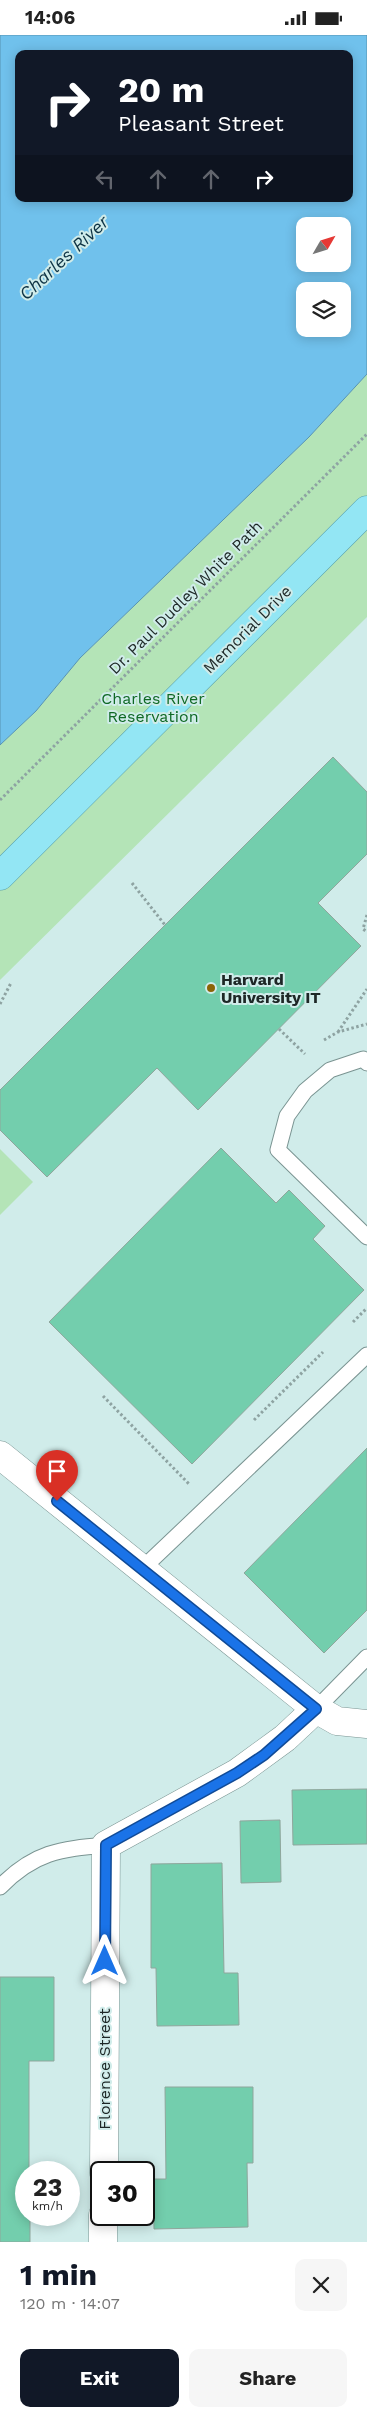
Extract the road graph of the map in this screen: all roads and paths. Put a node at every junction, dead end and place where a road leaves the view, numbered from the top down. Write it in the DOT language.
graph roads {
  1 [pos="367,434"];
  2 [pos="367,510"];
  3 [pos="0,800"];
  4 [pos="0,876"];
  5 [pos="132,883"];
  6 [pos="367,915"];
  7 [pos="165,925"];
  8 [pos="367,932"];
  9 [pos="11,983"];
  10 [pos="367,989"];
  11 [pos="0,1004"];
  12 [pos="279,1029"];
  13 [pos="338,1033"];
  14 [pos="306,1055"];
  15 [pos="367,1063"];
  16 [pos="367,1237"];
  17 [pos="367,1308"];
  18 [pos="353,1322"];
  19 [pos="367,1355"];
  20 [pos="103,1396"];
  21 [pos="0,1455"];
  22 [pos="188,1485"];
  23 [pos="142,1569"];
  24 [pos="367,1657"];
  25 [pos="316,1709"];
  26 [pos="367,1724"];
  27 [pos="106,1845"];
  28 [pos="0,1887"];
  29 [pos="104,2161"];
  30 [pos="103,2226"];
  31 [pos="103,2242"];
  1 -- 3 [label="path, Dr. Paul Dudley White Path"];
  2 -- 4 [label="highway, Memorial Drive"];
  5 -- 7 [label="path"];
  6 -- 8 [label="path"];
  9 -- 11 [label="path"];
  10 -- 13 [label="path"];
  12 -- 14 [label="path"];
  15 -- 16 [label="lane"];
  17 -- 18 [label="path"];
  19 -- 23 [label="lane"];
  20 -- 22 [label="path"];
  21 -- 23 [label="street"];
  23 -- 25 [label="street"];
  24 -- 25 [label="lane"];
  25 -- 26 [label="street"];
  25 -- 27 [label="street"];
  27 -- 28 [label="lane"];
  27 -- 29 [label="street, Florence Street"];
  30 -- 31 [label="street"];
}
